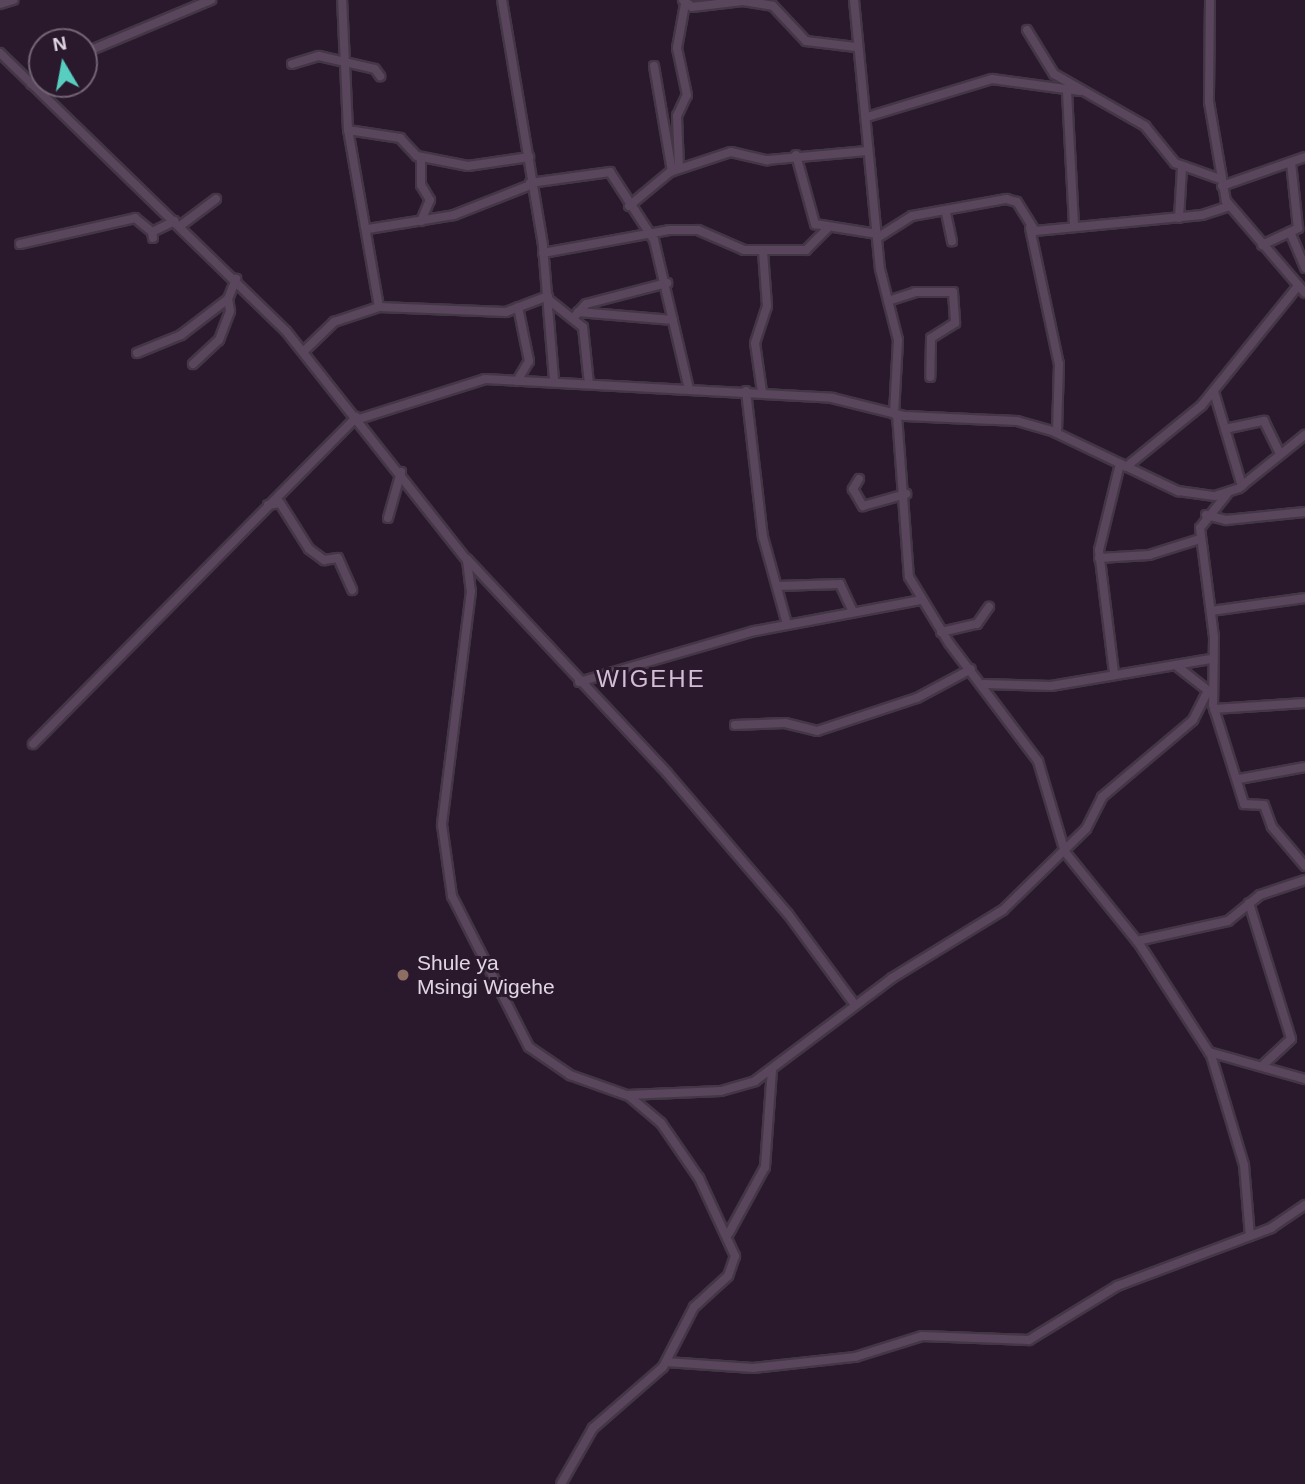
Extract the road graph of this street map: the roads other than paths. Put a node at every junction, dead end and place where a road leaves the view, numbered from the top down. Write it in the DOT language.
graph roads {
  1 [pos="13,0"];
  2 [pos="211,0"];
  3 [pos="342,0"];
  4 [pos="502,0"];
  5 [pos="853,0"];
  6 [pos="1210,0"];
  7 [pos="684,2"];
  8 [pos="193,3"];
  9 [pos="775,3"];
  10 [pos="0,4"];
  11 [pos="1027,30"];
  12 [pos="98,47"];
  13 [pos="856,47"];
  14 [pos="0,53"];
  15 [pos="347,63"];
  16 [pos="292,64"];
  17 [pos="654,65"];
  18 [pos="380,76"];
  19 [pos="28,81"];
  20 [pos="1083,91"];
  21 [pos="1067,92"];
  22 [pos="46,98"];
  23 [pos="867,117"];
  24 [pos="348,130"];
  25 [pos="866,151"];
  26 [pos="796,155"];
  27 [pos="421,157"];
  28 [pos="529,157"];
  29 [pos="1305,158"];
  30 [pos="1291,163"];
  31 [pos="1182,168"];
  32 [pos="675,169"];
  33 [pos="1221,183"];
  34 [pos="530,184"];
  35 [pos="216,199"];
  36 [pos="629,206"];
  37 [pos="1229,206"];
  38 [pos="946,213"];
  39 [pos="1179,218"];
  40 [pos="421,221"];
  41 [pos="177,224"];
  42 [pos="1074,226"];
  43 [pos="1030,228"];
  44 [pos="368,229"];
  45 [pos="827,229"];
  46 [pos="647,231"];
  47 [pos="1290,232"];
  48 [pos="877,236"];
  49 [pos="953,241"];
  50 [pos="20,244"];
  51 [pos="1262,245"];
  52 [pos="763,252"];
  53 [pos="543,253"];
  54 [pos="1305,268"];
  55 [pos="1291,277"];
  56 [pos="236,279"];
  57 [pos="667,283"];
  58 [pos="1298,286"];
  59 [pos="1305,293"];
  60 [pos="549,298"];
  61 [pos="228,299"];
  62 [pos="888,301"];
  63 [pos="379,307"];
  64 [pos="518,307"];
  65 [pos="577,314"];
  66 [pos="673,320"];
  67 [pos="304,351"];
  68 [pos="137,354"];
  69 [pos="193,365"];
  70 [pos="930,377"];
  71 [pos="517,381"];
  72 [pos="554,381"];
  73 [pos="589,384"];
  74 [pos="688,389"];
  75 [pos="746,391"];
  76 [pos="762,392"];
  77 [pos="1214,392"];
  78 [pos="895,415"];
  79 [pos="358,418"];
  80 [pos="1225,429"];
  81 [pos="1057,433"];
  82 [pos="1305,435"];
  83 [pos="1280,454"];
  84 [pos="1123,465"];
  85 [pos="401,472"];
  86 [pos="859,479"];
  87 [pos="1242,486"];
  88 [pos="1228,494"];
  89 [pos="906,495"];
  90 [pos="268,505"];
  91 [pos="1305,512"];
  92 [pos="1206,515"];
  93 [pos="388,518"];
  94 [pos="1200,539"];
  95 [pos="466,558"];
  96 [pos="1099,558"];
  97 [pos="778,586"];
  98 [pos="352,590"];
  99 [pos="1305,599"];
  100 [pos="920,600"];
  101 [pos="989,607"];
  102 [pos="852,610"];
  103 [pos="1211,611"];
  104 [pos="787,624"];
  105 [pos="941,632"];
  106 [pos="1211,659"];
  107 [pos="1178,667"];
  108 [pos="971,669"];
  109 [pos="1114,673"];
  110 [pos="579,682"];
  111 [pos="984,684"];
  112 [pos="1210,692"];
  113 [pos="1305,703"];
  114 [pos="1214,709"];
  115 [pos="735,725"];
  116 [pos="33,744"];
  117 [pos="1305,767"];
  118 [pos="1239,779"];
  119 [pos="1065,852"];
  120 [pos="1305,866"];
  121 [pos="1305,880"];
  122 [pos="1250,903"];
  123 [pos="1137,941"];
  124 [pos="855,1005"];
  125 [pos="1209,1052"];
  126 [pos="1264,1065"];
  127 [pos="772,1070"];
  128 [pos="1305,1079"];
  129 [pos="625,1095"];
  130 [pos="1305,1205"];
  131 [pos="729,1233"];
  132 [pos="1250,1236"];
  133 [pos="666,1362"];
  134 [pos="561,1484"];
  1 -- 10 [label="street"];
  2 -- 8 [label="street"];
  3 -- 15 [label="street"];
  4 -- 28 [label="street"];
  5 -- 13 [label="street"];
  6 -- 33 [label="street"];
  7 -- 9 [label="street"];
  7 -- 32 [label="street"];
  8 -- 12 [label="street"];
  9 -- 13 [label="street"];
  11 -- 20 [label="street"];
  13 -- 23 [label="street"];
  14 -- 19 [label="street"];
  15 -- 16 [label="street"];
  15 -- 18 [label="street"];
  15 -- 24 [label="street"];
  17 -- 32 [label="street"];
  20 -- 21 [label="street"];
  20 -- 31 [label="street"];
  21 -- 23 [label="street"];
  21 -- 42 [label="street"];
  22 -- 41 [label="street"];
  23 -- 25 [label="street"];
  24 -- 27 [label="street"];
  24 -- 44 [label="street"];
  25 -- 26 [label="street"];
  25 -- 48 [label="street"];
  26 -- 32 [label="street"];
  26 -- 45 [label="street"];
  27 -- 28 [label="street"];
  27 -- 40 [label="street"];
  28 -- 34 [label="street"];
  29 -- 30 [label="street"];
  30 -- 33 [label="street"];
  30 -- 47 [label="street"];
  31 -- 33 [label="street"];
  31 -- 39 [label="street"];
  32 -- 36 [label="street"];
  33 -- 37 [label="street"];
  34 -- 36 [label="street"];
  34 -- 40 [label="street"];
  34 -- 53 [label="street"];
  35 -- 41 [label="street"];
  36 -- 46 [label="street"];
  37 -- 39 [label="street"];
  37 -- 51 [label="street"];
  38 -- 43 [label="street"];
  38 -- 48 [label="street"];
  38 -- 49 [label="street"];
  39 -- 42 [label="street"];
  40 -- 44 [label="street"];
  41 -- 50 [label="street"];
  41 -- 56 [label="street"];
  42 -- 43 [label="street"];
  43 -- 81 [label="street"];
  44 -- 63 [label="street"];
  45 -- 48 [label="street"];
  45 -- 52 [label="street"];
  46 -- 52 [label="street"];
  46 -- 53 [label="street"];
  46 -- 57 [label="street"];
  47 -- 51 [label="street"];
  47 -- 54 [label="street"];
  48 -- 62 [label="street"];
  51 -- 55 [label="street"];
  52 -- 76 [label="street"];
  53 -- 60 [label="street"];
  54 -- 55 [label="street"];
  55 -- 58 [label="street"];
  56 -- 61 [label="street"];
  56 -- 67 [label="street"];
  57 -- 65 [label="street"];
  57 -- 66 [label="street"];
  58 -- 59 [label="street"];
  58 -- 77 [label="street"];
  60 -- 64 [label="street"];
  60 -- 65 [label="street"];
  60 -- 72 [label="street"];
  61 -- 68 [label="street"];
  61 -- 69 [label="street"];
  62 -- 70 [label="street"];
  62 -- 78 [label="street"];
  63 -- 64 [label="street"];
  63 -- 67 [label="street"];
  64 -- 71 [label="street"];
  65 -- 66 [label="street"];
  65 -- 73 [label="street"];
  66 -- 74 [label="street"];
  67 -- 79 [label="street"];
  71 -- 72 [label="street"];
  71 -- 79 [label="street"];
  72 -- 73 [label="street"];
  73 -- 74 [label="street"];
  74 -- 75 [label="street"];
  75 -- 76 [label="street"];
  75 -- 97 [label="street"];
  76 -- 78 [label="street"];
  77 -- 80 [label="street"];
  77 -- 84 [label="street"];
  78 -- 81 [label="street"];
  78 -- 89 [label="street"];
  79 -- 85 [label="street"];
  79 -- 90 [label="street"];
  80 -- 83 [label="street"];
  80 -- 87 [label="street"];
  81 -- 84 [label="street"];
  82 -- 83 [label="street"];
  83 -- 87 [label="street"];
  84 -- 88 [label="street"];
  84 -- 96 [label="street"];
  85 -- 93 [label="street"];
  85 -- 95 [label="street"];
  86 -- 89 [label="street"];
  87 -- 88 [label="street"];
  88 -- 92 [label="street"];
  89 -- 100 [label="street"];
  90 -- 98 [label="street"];
  90 -- 116 [label="street"];
  91 -- 92 [label="street"];
  92 -- 94 [label="street"];
  94 -- 96 [label="street"];
  94 -- 103 [label="street"];
  95 -- 110 [label="street"];
  95 -- 129 [label="street"];
  96 -- 109 [label="street"];
  97 -- 102 [label="street"];
  97 -- 104 [label="street"];
  99 -- 103 [label="street"];
  100 -- 102 [label="street"];
  100 -- 105 [label="street"];
  101 -- 105 [label="street"];
  102 -- 104 [label="street"];
  103 -- 106 [label="street"];
  104 -- 110 [label="street"];
  105 -- 108 [label="street"];
  106 -- 107 [label="street"];
  106 -- 112 [label="street"];
  107 -- 109 [label="street"];
  107 -- 112 [label="street"];
  108 -- 111 [label="street"];
  108 -- 115 [label="street"];
  109 -- 111 [label="street"];
  110 -- 124 [label="street"];
  111 -- 119 [label="street"];
  112 -- 114 [label="street"];
  112 -- 119 [label="street"];
  113 -- 114 [label="street"];
  114 -- 118 [label="street"];
  117 -- 118 [label="street"];
  118 -- 120 [label="street"];
  119 -- 123 [label="street"];
  119 -- 124 [label="street"];
  121 -- 122 [label="street"];
  122 -- 123 [label="street"];
  122 -- 126 [label="street"];
  123 -- 125 [label="street"];
  124 -- 127 [label="street"];
  125 -- 126 [label="street"];
  125 -- 132 [label="street"];
  126 -- 128 [label="street"];
  127 -- 129 [label="street"];
  127 -- 131 [label="street"];
  129 -- 131 [label="street"];
  130 -- 132 [label="street"];
  131 -- 133 [label="street"];
  132 -- 133 [label="street"];
  133 -- 134 [label="street"];
}
